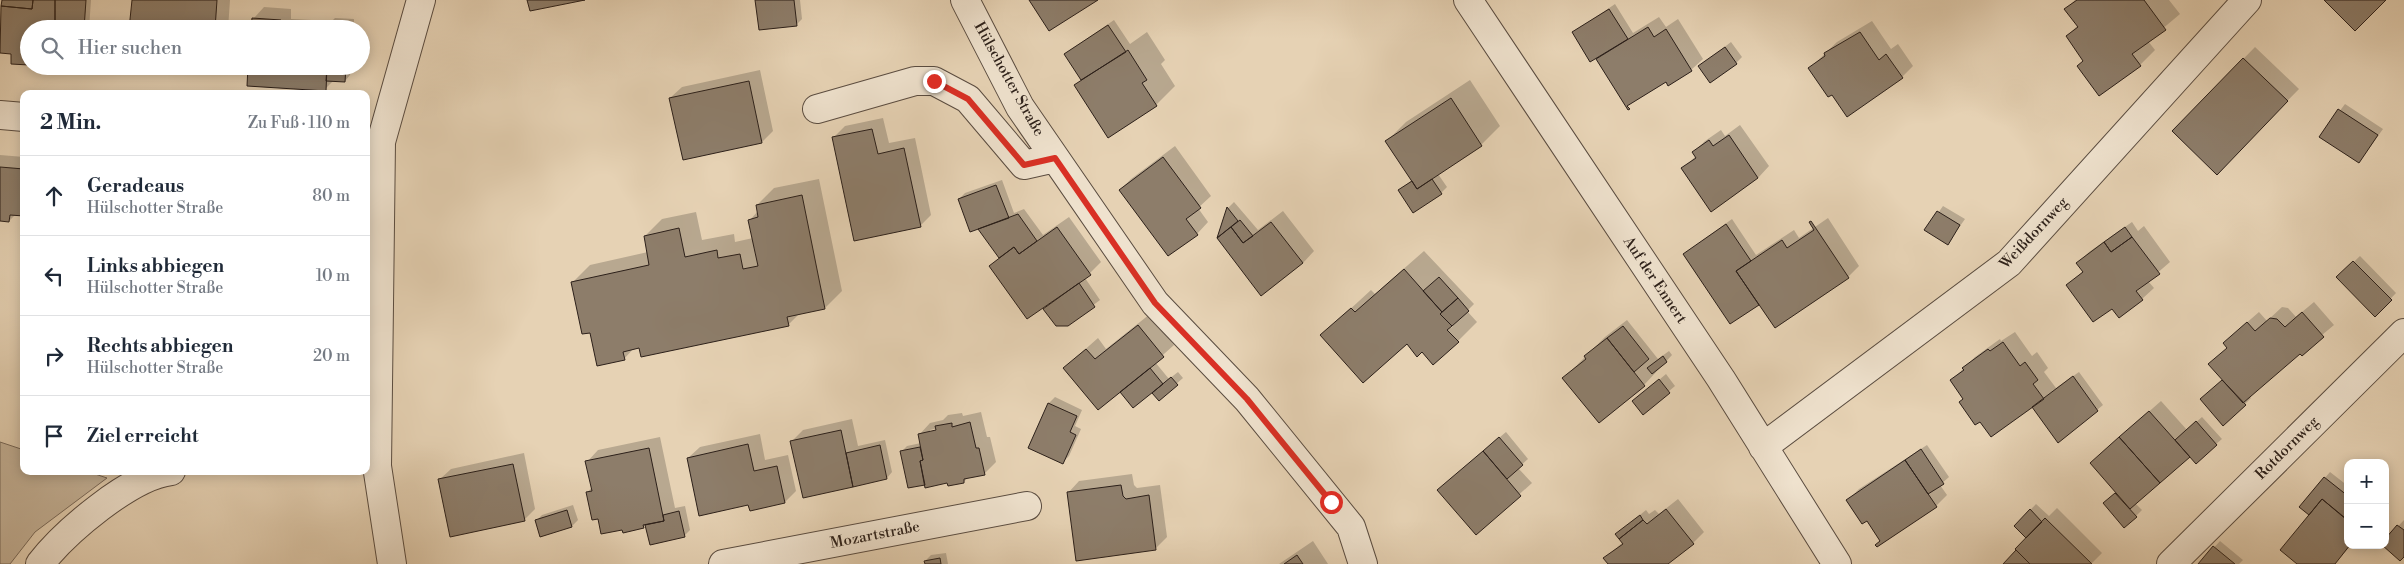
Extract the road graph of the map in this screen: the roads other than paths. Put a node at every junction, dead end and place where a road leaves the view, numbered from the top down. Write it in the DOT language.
graph roads {
  1 [pos="421,0"];
  2 [pos="965,0"];
  3 [pos="1468,0"];
  4 [pos="2231,5"];
  5 [pos="817,109"];
  6 [pos="0,115"];
  7 [pos="20,117"];
  8 [pos="373,142"];
  9 [pos="1055,158"];
  10 [pos="2404,333"];
  11 [pos="1763,447"];
  12 [pos="371,466"];
  13 [pos="155,475"];
  14 [pos="1028,506"];
  15 [pos="40,564"];
  16 [pos="392,564"];
  17 [pos="722,564"];
  18 [pos="1363,564"];
  19 [pos="1836,564"];
  20 [pos="2171,564"];
  1 -- 8 [label="street"];
  2 -- 9 [label="street, Hülschotter Straße"];
  3 -- 11 [label="street, Auf der Ennert"];
  4 -- 11 [label="street, Weißdornweg"];
  5 -- 9 [label="street"];
  6 -- 7 [label="street"];
  8 -- 12 [label="street"];
  9 -- 18 [label="street, Hülschotter Straße"];
  10 -- 20 [label="street, Rotdornweg"];
  11 -- 19 [label="street, Auf der Ennert"];
  12 -- 16 [label="street"];
  13 -- 15 [label="street"];
  14 -- 17 [label="street, Mozartstraße"];
}
